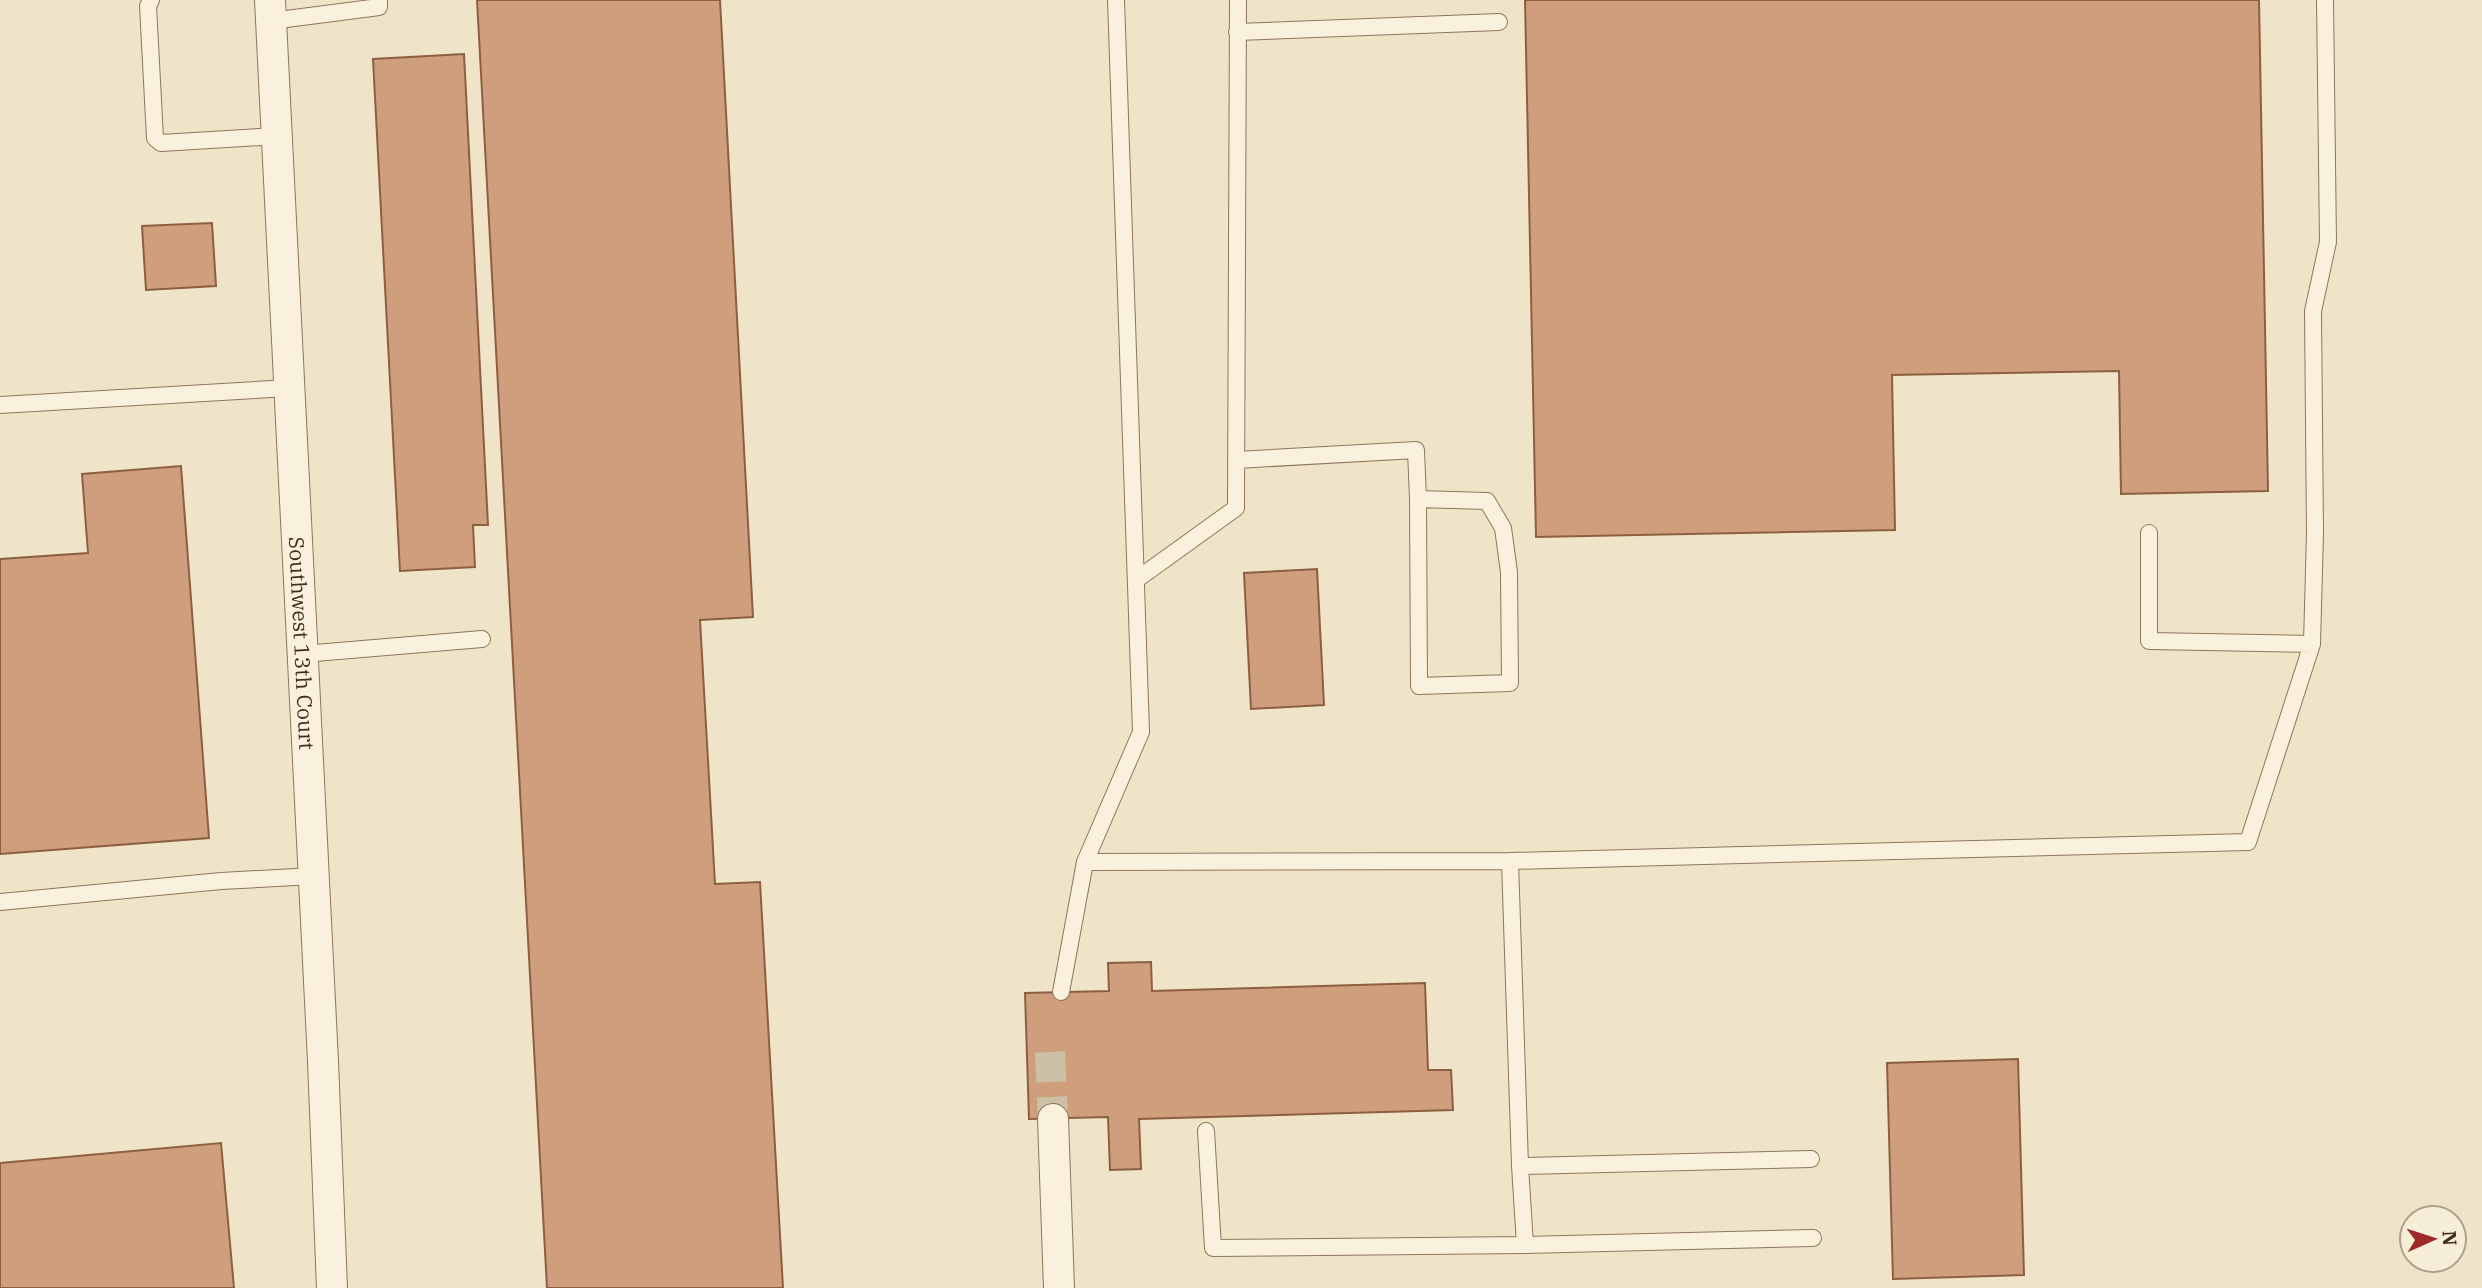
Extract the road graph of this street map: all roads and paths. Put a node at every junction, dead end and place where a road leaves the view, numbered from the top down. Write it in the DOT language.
graph roads {
  1 [pos="151,0"];
  2 [pos="379,0"];
  3 [pos="1116,0"];
  4 [pos="1238,0"];
  5 [pos="2325,0"];
  6 [pos="271,10"];
  7 [pos="1499,22"];
  8 [pos="1237,33"];
  9 [pos="278,136"];
  10 [pos="289,388"];
  11 [pos="0,405"];
  12 [pos="1236,460"];
  13 [pos="1418,499"];
  14 [pos="2149,534"];
  15 [pos="1136,580"];
  16 [pos="482,639"];
  17 [pos="2312,644"];
  18 [pos="303,654"];
  19 [pos="1510,860"];
  20 [pos="1085,862"];
  21 [pos="314,876"];
  22 [pos="0,902"];
  23 [pos="1061,992"];
  24 [pos="1053,1119"];
  25 [pos="1206,1131"];
  26 [pos="1811,1159"];
  27 [pos="1520,1166"];
  28 [pos="1813,1238"];
  29 [pos="1525,1245"];
  30 [pos="332,1288"];
  31 [pos="1059,1288"];
  1 -- 9 [label="lane"];
  2 -- 6 [label="lane"];
  3 -- 15 [label="lane"];
  4 -- 8 [label="lane"];
  5 -- 17 [label="lane"];
  6 -- 9 [label="street, Southwest 13th Court"];
  7 -- 8 [label="lane"];
  8 -- 12 [label="lane"];
  9 -- 10 [label="street, Southwest 13th Court"];
  10 -- 11 [label="lane"];
  10 -- 18 [label="street, Southwest 13th Court"];
  12 -- 13 [label="lane"];
  12 -- 15 [label="lane"];
  13 -- 13 [label="lane"];
  14 -- 17 [label="lane"];
  15 -- 20 [label="lane"];
  16 -- 18 [label="lane"];
  17 -- 19 [label="lane"];
  18 -- 21 [label="street, Southwest 13th Court"];
  19 -- 20 [label="lane"];
  19 -- 27 [label="lane"];
  20 -- 23 [label="lane"];
  21 -- 22 [label="lane"];
  21 -- 30 [label="street, Southwest 13th Court"];
  24 -- 31 [label="street"];
  25 -- 29 [label="lane"];
  26 -- 27 [label="lane"];
  27 -- 29 [label="lane"];
  28 -- 29 [label="lane"];
}
